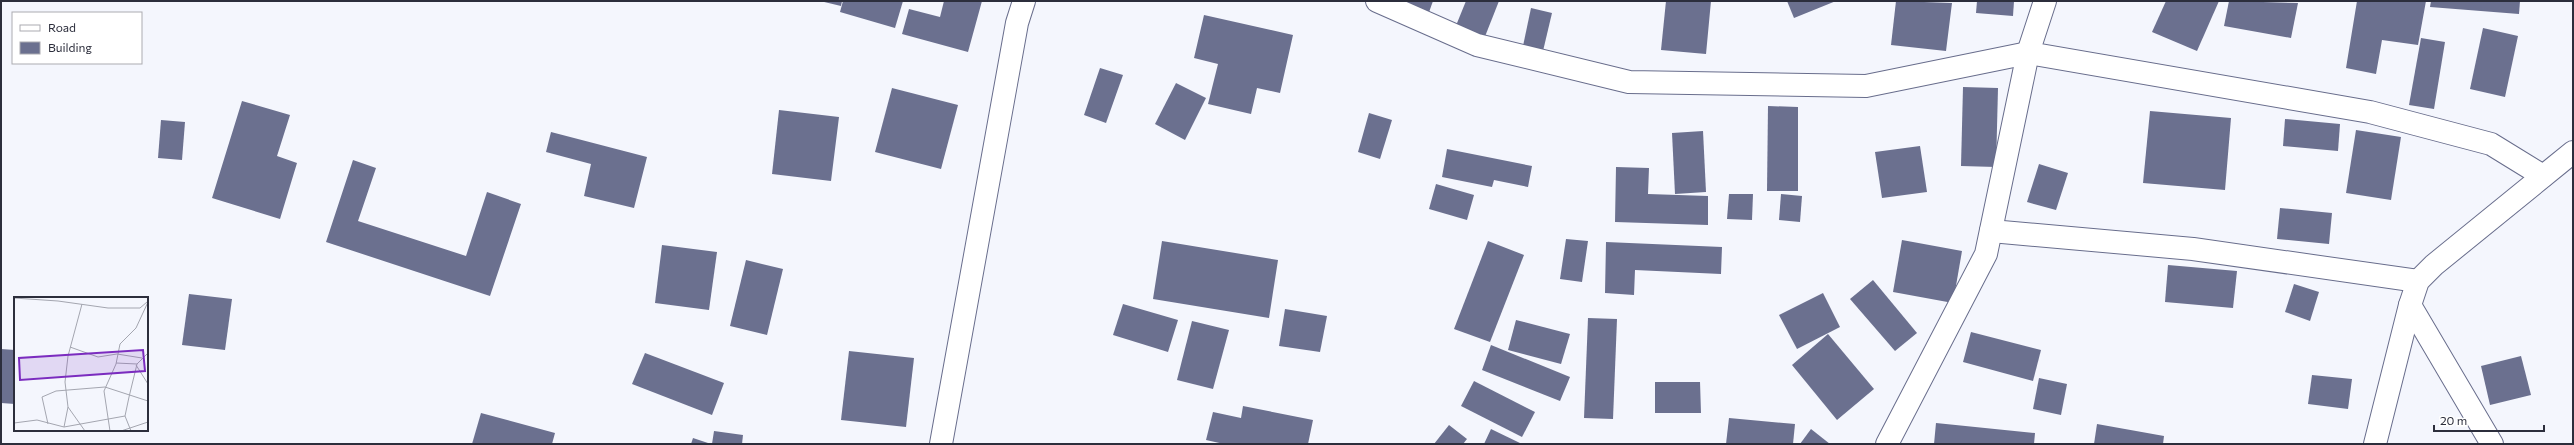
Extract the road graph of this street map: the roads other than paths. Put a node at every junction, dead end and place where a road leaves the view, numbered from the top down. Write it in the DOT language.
graph roads {
  1 [pos="1024,1"];
  2 [pos="1376,1"];
  3 [pos="2045,1"];
  4 [pos="2028,53"];
  5 [pos="2573,152"];
  6 [pos="2543,176"];
  7 [pos="1991,231"];
  8 [pos="2418,281"];
  9 [pos="2410,305"];
  10 [pos="941,444"];
  11 [pos="1887,444"];
  12 [pos="2375,444"];
  13 [pos="2492,444"];
  1 -- 10 [label="street"];
  2 -- 4 [label="street"];
  3 -- 4 [label="street"];
  4 -- 6 [label="street"];
  4 -- 7 [label="street"];
  5 -- 6 [label="street"];
  6 -- 8 [label="street"];
  7 -- 8 [label="street"];
  7 -- 11 [label="street"];
  8 -- 9 [label="street"];
  9 -- 12 [label="street"];
  9 -- 13 [label="street"];
}
